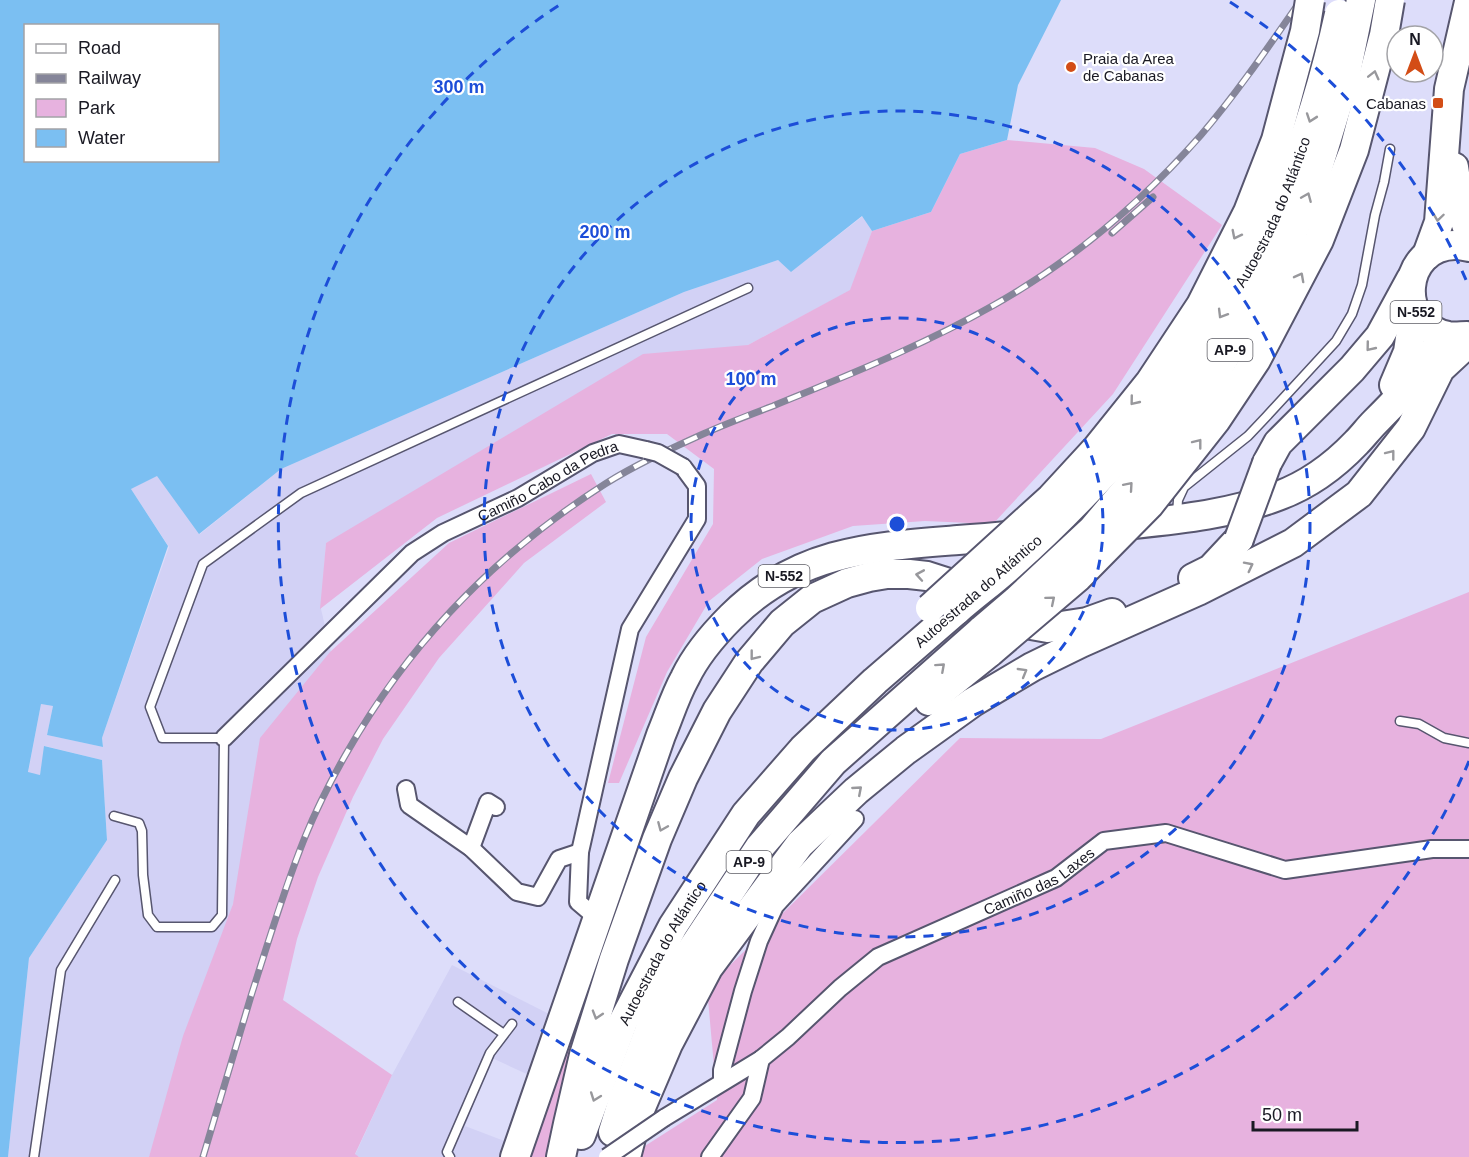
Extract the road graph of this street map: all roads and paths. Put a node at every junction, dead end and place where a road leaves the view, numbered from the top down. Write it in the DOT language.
graph roads {
  1 [pos="1310,0"];
  2 [pos="1341,0"];
  3 [pos="1360,0"];
  4 [pos="1390,0"];
  5 [pos="1467,16"];
  6 [pos="1457,51"];
  7 [pos="1390,149"];
  8 [pos="1469,232"];
  9 [pos="1469,247"];
  10 [pos="1427,255"];
  11 [pos="1412,279"];
  12 [pos="748,288"];
  13 [pos="1414,310"];
  14 [pos="1463,338"];
  15 [pos="1373,424"];
  16 [pos="1177,519"];
  17 [pos="943,609"];
  18 [pos="986,641"];
  19 [pos="1400,721"];
  20 [pos="224,738"];
  21 [pos="1469,743"];
  22 [pos="406,789"];
  23 [pos="496,807"];
  24 [pos="114,816"];
  25 [pos="855,819"];
  26 [pos="471,848"];
  27 [pos="1469,849"];
  28 [pos="580,852"];
  29 [pos="115,880"];
  30 [pos="598,919"];
  31 [pos="458,1002"];
  32 [pos="512,1024"];
  33 [pos="504,1034"];
  34 [pos="761,1059"];
  35 [pos="722,1082"];
  36 [pos="538,1088"];
  37 [pos="34,1157"];
  38 [pos="450,1157"];
  39 [pos="510,1157"];
  40 [pos="515,1157"];
  41 [pos="561,1157"];
  42 [pos="573,1157"];
  43 [pos="606,1157"];
  44 [pos="626,1157"];
  45 [pos="710,1157"];
  1 -- 17 [label="highway, one-way, bridge"];
  2 -- 17 [label="highway, Autoestrada do Atlántico / AP-9, one-way, bridge"];
  18 -- 3 [label="highway, Autoestrada do Atlántico / AP-9, one-way, bridge"];
  18 -- 4 [label="highway, one-way, bridge"];
  5 -- 6 [label="highway, N-552"];
  6 -- 8 [label="highway, N-552"];
  6 -- 10 [label="highway, N-552, one-way"];
  7 -- 16 [label="lane"];
  9 -- 10 [label="highway"];
  10 -- 11 [label="highway, N-552"];
  11 -- 13 [label="highway, N-552"];
  11 -- 41 [label="highway, one-way, bridge"];
  12 -- 20 [label="lane"];
  13 -- 14 [label="highway, N-552"];
  13 -- 15 [label="highway, N-552"];
  14 -- 15 [label="highway, N-552"];
  44 -- 14 [label="highway, one-way"];
  15 -- 16 [label="highway, N-552"];
  16 -- 30 [label="highway, N-552"];
  17 -- 42 [label="highway, Autoestrada do Atlántico / AP-9, one-way"];
  43 -- 18 [label="highway, Autoestrada do Atlántico / AP-9, one-way"];
  19 -- 21 [label="lane"];
  20 -- 24 [label="lane"];
  20 -- 28 [label="street, Camiño Cabo da Pedra, bridge"];
  22 -- 26 [label="street"];
  23 -- 26 [label="street"];
  25 -- 35 [label="street"];
  26 -- 28 [label="street"];
  27 -- 34 [label="street, Camiño das Laxes"];
  28 -- 30 [label="street, Camiño Cabo da Pedra"];
  29 -- 37 [label="lane"];
  30 -- 36 [label="highway, N-552"];
  31 -- 33 [label="lane"];
  32 -- 33 [label="lane"];
  33 -- 38 [label="lane"];
  34 -- 35 [label="street, Camiño das Laxes"];
  34 -- 45 [label="street"];
  35 -- 43 [label="street, Camiño das Laxes, bridge"];
  36 -- 39 [label="highway, N-552"];
  36 -- 40 [label="highway, N-552"];
}
